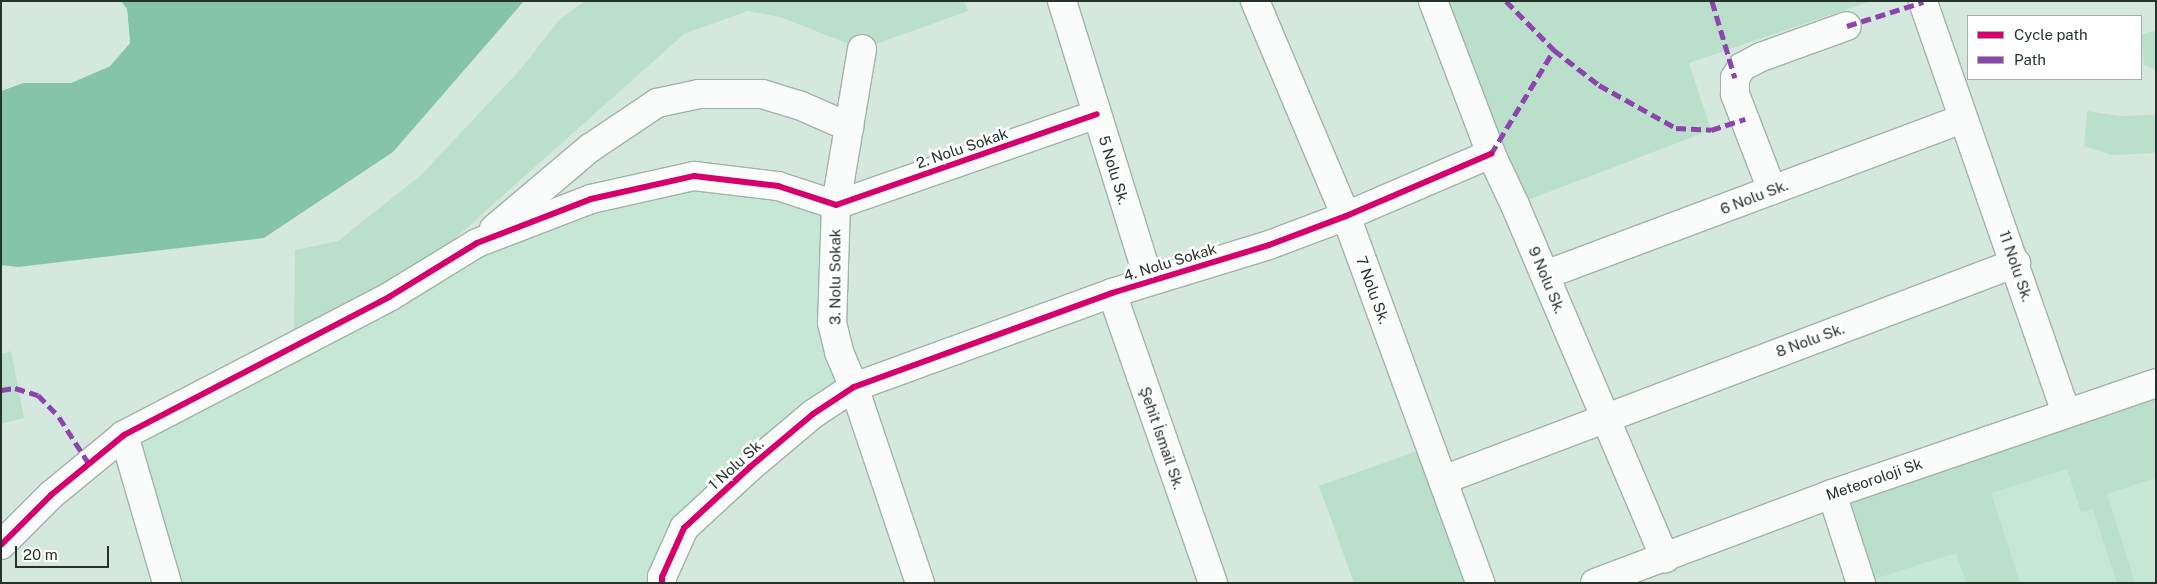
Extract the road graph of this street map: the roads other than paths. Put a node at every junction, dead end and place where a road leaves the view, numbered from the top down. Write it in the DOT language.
graph roads {
  1 [pos="1062,1"];
  2 [pos="1255,1"];
  3 [pos="1433,1"];
  4 [pos="1923,2"];
  5 [pos="1847,26"];
  6 [pos="862,49"];
  7 [pos="1097,114"];
  8 [pos="1962,119"];
  9 [pos="848,127"];
  10 [pos="1491,154"];
  11 [pos="1772,190"];
  12 [pos="836,205"];
  13 [pos="1346,216"];
  14 [pos="477,243"];
  15 [pos="2016,263"];
  16 [pos="1545,275"];
  17 [pos="1149,281"];
  18 [pos="1112,293"];
  19 [pos="2156,384"];
  20 [pos="854,387"];
  21 [pos="2066,413"];
  22 [pos="1605,417"];
  23 [pos="124,435"];
  24 [pos="1443,480"];
  25 [pos="1832,494"];
  26 [pos="1,545"];
  27 [pos="1665,558"];
  28 [pos="167,583"];
  29 [pos="662,583"];
  30 [pos="920,583"];
  31 [pos="1213,583"];
  32 [pos="1480,583"];
  33 [pos="1595,583"];
  34 [pos="1860,583"];
  1 -- 7 [label="street, 5 Nolu Sk."];
  2 -- 13 [label="street, 7 Nolu Sk."];
  3 -- 10 [label="street, 9 Nolu Sk."];
  4 -- 8 [label="street, 11 Nolu Sk."];
  5 -- 11 [label="street"];
  6 -- 9 [label="street, 3. Nolu Sokak"];
  7 -- 12 [label="street, 2. Nolu Sokak"];
  7 -- 17 [label="street, 5 Nolu Sk."];
  8 -- 11 [label="street, 6 Nolu Sk."];
  8 -- 15 [label="street, 11 Nolu Sk."];
  9 -- 12 [label="street, 3. Nolu Sokak"];
  9 -- 14 [label="street"];
  10 -- 13 [label="street, 4. Nolu Sokak"];
  10 -- 16 [label="street, 9 Nolu Sk."];
  11 -- 16 [label="street, 6 Nolu Sk."];
  12 -- 14 [label="street"];
  12 -- 20 [label="street, 3. Nolu Sokak"];
  13 -- 17 [label="street, 4. Nolu Sokak"];
  13 -- 24 [label="street, 7 Nolu Sk."];
  14 -- 23 [label="street"];
  15 -- 21 [label="street, 11 Nolu Sk."];
  15 -- 22 [label="street, 8 Nolu Sk."];
  16 -- 22 [label="street, 9 Nolu Sk."];
  17 -- 18 [label="street, 4. Nolu Sokak"];
  18 -- 20 [label="street, 4. Nolu Sokak"];
  18 -- 31 [label="street, Şehit İsmail Sk."];
  19 -- 21 [label="street, Meteoroloji Sk"];
  20 -- 29 [label="street, 1 Nolu Sk."];
  20 -- 30 [label="street, 3. Nolu Sokak"];
  21 -- 25 [label="street, Meteoroloji Sk"];
  22 -- 24 [label="street, 8 Nolu Sk."];
  22 -- 27 [label="street, 9 Nolu Sk."];
  23 -- 26 [label="street"];
  23 -- 28 [label="street"];
  24 -- 32 [label="street, 7 Nolu Sk."];
  25 -- 27 [label="street, Meteoroloji Sk"];
  25 -- 34 [label="street"];
  27 -- 33 [label="street, Meteoroloji Sk"];
}
